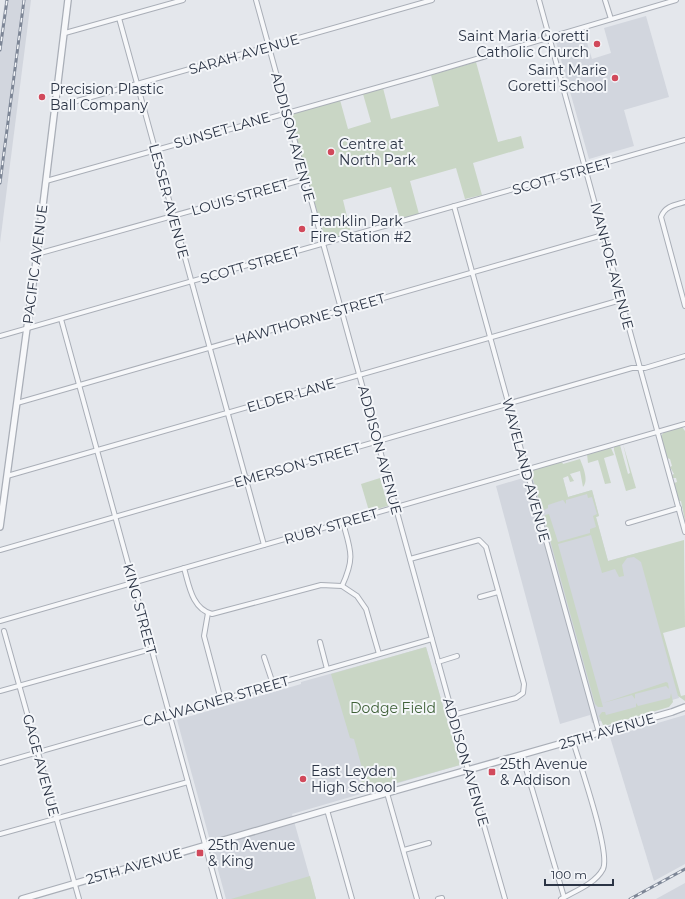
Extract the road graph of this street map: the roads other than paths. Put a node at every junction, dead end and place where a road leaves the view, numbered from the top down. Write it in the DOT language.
graph roads {
  1 [pos="68,0"];
  2 [pos="183,0"];
  3 [pos="256,0"];
  4 [pos="432,0"];
  5 [pos="539,0"];
  6 [pos="605,0"];
  7 [pos="676,0"];
  8 [pos="119,18"];
  9 [pos="611,19"];
  10 [pos="65,33"];
  11 [pos="549,37"];
  12 [pos="268,47"];
  13 [pos="138,85"];
  14 [pos="56,107"];
  15 [pos="286,112"];
  16 [pos="685,140"];
  17 [pos="155,149"];
  18 [pos="585,169"];
  19 [pos="305,179"];
  20 [pos="46,180"];
  21 [pos="685,202"];
  22 [pos="454,206"];
  23 [pos="173,216"];
  24 [pos="603,235"];
  25 [pos="323,244"];
  26 [pos="37,254"];
  27 [pos="472,272"];
  28 [pos="191,282"];
  29 [pos="621,300"];
  30 [pos="685,306"];
  31 [pos="341,310"];
  32 [pos="60,319"];
  33 [pos="27,329"];
  34 [pos="0,336"];
  35 [pos="490,338"];
  36 [pos="210,347"];
  37 [pos="685,356"];
  38 [pos="640,368"];
  39 [pos="359,376"];
  40 [pos="79,385"];
  41 [pos="17,402"];
  42 [pos="508,404"];
  43 [pos="228,413"];
  44 [pos="685,424"];
  45 [pos="657,431"];
  46 [pos="377,442"];
  47 [pos="96,451"];
  48 [pos="526,469"];
  49 [pos="7,476"];
  50 [pos="246,479"];
  51 [pos="395,508"];
  52 [pos="679,508"];
  53 [pos="115,517"];
  54 [pos="343,523"];
  55 [pos="628,523"];
  56 [pos="0,527"];
  57 [pos="685,532"];
  58 [pos="264,545"];
  59 [pos="0,550"];
  60 [pos="410,559"];
  61 [pos="184,568"];
  62 [pos="133,582"];
  63 [pos="342,586"];
  64 [pos="498,592"];
  65 [pos="480,597"];
  66 [pos="208,613"];
  67 [pos="0,621"];
  68 [pos="4,631"];
  69 [pos="432,638"];
  70 [pos="320,642"];
  71 [pos="151,649"];
  72 [pos="379,654"];
  73 [pos="456,656"];
  74 [pos="264,657"];
  75 [pos="438,662"];
  76 [pos="328,668"];
  77 [pos="273,684"];
  78 [pos="19,686"];
  79 [pos="0,691"];
  80 [pos="221,700"];
  81 [pos="685,707"];
  82 [pos="169,714"];
  83 [pos="452,715"];
  84 [pos="599,733"];
  85 [pos="573,741"];
  86 [pos="38,752"];
  87 [pos="522,755"];
  88 [pos="0,763"];
  89 [pos="468,770"];
  90 [pos="188,782"];
  91 [pos="387,793"];
  92 [pos="327,810"];
  93 [pos="56,818"];
  94 [pos="0,834"];
  95 [pos="429,843"];
  96 [pos="205,846"];
  97 [pos="404,850"];
  98 [pos="74,884"];
  99 [pos="562,898"];
  100 [pos="22,899"];
  101 [pos="79,899"];
  102 [pos="220,899"];
  103 [pos="352,899"];
  104 [pos="417,899"];
  105 [pos="505,899"];
  1 -- 10 [label="street, PACIFIC AVENUE"];
  2 -- 8 [label="street"];
  3 -- 12 [label="street, ADDISON AVENUE"];
  4 -- 12 [label="street, SARAH AVENUE"];
  5 -- 11 [label="street, IVANHOE AVENUE"];
  6 -- 9 [label="street"];
  7 -- 9 [label="street, SUNSET LANE"];
  8 -- 10 [label="street"];
  8 -- 13 [label="street, LESSER AVENUE"];
  9 -- 11 [label="street, SUNSET LANE"];
  10 -- 14 [label="street, PACIFIC AVENUE"];
  11 -- 15 [label="street, SUNSET LANE"];
  11 -- 18 [label="street, IVANHOE AVENUE"];
  12 -- 13 [label="street, SARAH AVENUE"];
  12 -- 15 [label="street, ADDISON AVENUE"];
  13 -- 14 [label="street, SARAH AVENUE"];
  13 -- 17 [label="street, LESSER AVENUE"];
  14 -- 20 [label="street, PACIFIC AVENUE"];
  15 -- 17 [label="street, SUNSET LANE"];
  15 -- 19 [label="street, ADDISON AVENUE"];
  16 -- 18 [label="street, SCOTT STREET"];
  17 -- 20 [label="street, SUNSET LANE"];
  17 -- 23 [label="street, LESSER AVENUE"];
  18 -- 22 [label="street, SCOTT STREET"];
  18 -- 24 [label="street, IVANHOE AVENUE"];
  19 -- 23 [label="street, LOUIS STREET"];
  19 -- 25 [label="street, ADDISON AVENUE"];
  20 -- 26 [label="street, PACIFIC AVENUE"];
  21 -- 30 [label="street"];
  22 -- 25 [label="street, SCOTT STREET"];
  22 -- 27 [label="street, WAVELAND AVENUE"];
  23 -- 26 [label="street, LOUIS STREET"];
  23 -- 28 [label="street, LESSER AVENUE"];
  24 -- 27 [label="street, HAWTHORNE STREET"];
  24 -- 29 [label="street, IVANHOE AVENUE"];
  25 -- 28 [label="street, SCOTT STREET"];
  25 -- 31 [label="street, ADDISON AVENUE"];
  26 -- 33 [label="street, PACIFIC AVENUE"];
  27 -- 31 [label="street, HAWTHORNE STREET"];
  27 -- 35 [label="street, WAVELAND AVENUE"];
  28 -- 32 [label="street, SCOTT STREET"];
  28 -- 36 [label="street, LESSER AVENUE"];
  29 -- 35 [label="street, ELDER LANE"];
  29 -- 38 [label="street, IVANHOE AVENUE"];
  31 -- 36 [label="street, HAWTHORNE STREET"];
  31 -- 39 [label="street, ADDISON AVENUE"];
  32 -- 33 [label="street, SCOTT STREET"];
  32 -- 40 [label="street, KING STREET"];
  33 -- 34 [label="street, SCOTT STREET"];
  33 -- 41 [label="street, PACIFIC AVENUE"];
  35 -- 39 [label="street, ELDER LANE"];
  35 -- 42 [label="street, WAVELAND AVENUE"];
  36 -- 40 [label="street, HAWTHORNE STREET"];
  36 -- 43 [label="street, LESSER AVENUE"];
  37 -- 38 [label="street, EMERSON STREET"];
  38 -- 42 [label="street, EMERSON STREET"];
  38 -- 45 [label="street, IVANHOE AVENUE"];
  39 -- 43 [label="street, ELDER LANE"];
  39 -- 46 [label="street, ADDISON AVENUE"];
  40 -- 41 [label="street, HAWTHORNE STREET"];
  40 -- 47 [label="street, KING STREET"];
  41 -- 49 [label="street, PACIFIC AVENUE"];
  42 -- 46 [label="street, EMERSON STREET"];
  42 -- 48 [label="street, WAVELAND AVENUE"];
  43 -- 47 [label="street, ELDER LANE"];
  43 -- 50 [label="street, LESSER AVENUE"];
  44 -- 45 [label="street, RUBY STREET"];
  45 -- 48 [label="street, RUBY STREET"];
  45 -- 52 [label="street, IVANHOE AVENUE"];
  46 -- 50 [label="street, EMERSON STREET"];
  46 -- 51 [label="street, ADDISON AVENUE"];
  47 -- 49 [label="street, ELDER LANE"];
  47 -- 53 [label="street, KING STREET"];
  48 -- 51 [label="street, RUBY STREET"];
  48 -- 84 [label="street, WAVELAND AVENUE"];
  49 -- 56 [label="street, PACIFIC AVENUE"];
  50 -- 53 [label="street, EMERSON STREET"];
  50 -- 58 [label="street, LESSER AVENUE"];
  51 -- 54 [label="street, RUBY STREET"];
  51 -- 60 [label="street, ADDISON AVENUE"];
  52 -- 55 [label="street"];
  52 -- 57 [label="street, IVANHOE AVENUE"];
  53 -- 59 [label="street, EMERSON STREET"];
  53 -- 62 [label="street, KING STREET"];
  54 -- 58 [label="street, RUBY STREET"];
  54 -- 63 [label="street"];
  58 -- 61 [label="street, RUBY STREET"];
  60 -- 64 [label="street"];
  60 -- 69 [label="street, ADDISON AVENUE"];
  61 -- 62 [label="street, RUBY STREET"];
  61 -- 66 [label="street"];
  62 -- 67 [label="street, RUBY STREET"];
  62 -- 71 [label="street, KING STREET"];
  63 -- 66 [label="street"];
  63 -- 72 [label="street"];
  64 -- 65 [label="street"];
  64 -- 83 [label="street"];
  66 -- 80 [label="street"];
  68 -- 78 [label="street, GAGE AVENUE"];
  69 -- 72 [label="street, CALWAGNER STREET"];
  69 -- 75 [label="street, ADDISON AVENUE"];
  70 -- 76 [label="street"];
  71 -- 78 [label="street"];
  71 -- 82 [label="street, KING STREET"];
  72 -- 76 [label="street, CALWAGNER STREET"];
  73 -- 75 [label="street"];
  74 -- 77 [label="street"];
  75 -- 83 [label="street, ADDISON AVENUE"];
  76 -- 77 [label="street, CALWAGNER STREET"];
  77 -- 80 [label="street, CALWAGNER STREET"];
  78 -- 79 [label="street"];
  78 -- 86 [label="street, GAGE AVENUE"];
  80 -- 82 [label="street, CALWAGNER STREET"];
  81 -- 84 [label="street, 25TH AVENUE"];
  82 -- 86 [label="street, CALWAGNER STREET"];
  82 -- 90 [label="street, KING STREET"];
  83 -- 89 [label="street, ADDISON AVENUE"];
  84 -- 85 [label="street, 25TH AVENUE"];
  85 -- 87 [label="street, 25TH AVENUE"];
  85 -- 99 [label="street"];
  86 -- 88 [label="street, CALWAGNER STREET"];
  86 -- 93 [label="street, GAGE AVENUE"];
  87 -- 89 [label="street, 25TH AVENUE"];
  87 -- 99 [label="street"];
  89 -- 91 [label="street, 25TH AVENUE"];
  89 -- 105 [label="street, ADDISON AVENUE"];
  90 -- 93 [label="street"];
  90 -- 96 [label="street, KING STREET"];
  91 -- 92 [label="street, 25TH AVENUE"];
  91 -- 97 [label="street"];
  92 -- 96 [label="street, 25TH AVENUE"];
  92 -- 103 [label="street"];
  93 -- 94 [label="street"];
  93 -- 98 [label="street, GAGE AVENUE"];
  95 -- 97 [label="street"];
  96 -- 98 [label="street, 25TH AVENUE"];
  96 -- 102 [label="street, KING STREET"];
  97 -- 104 [label="street"];
  98 -- 100 [label="street, 25TH AVENUE"];
  98 -- 101 [label="street, GAGE AVENUE"];
}
